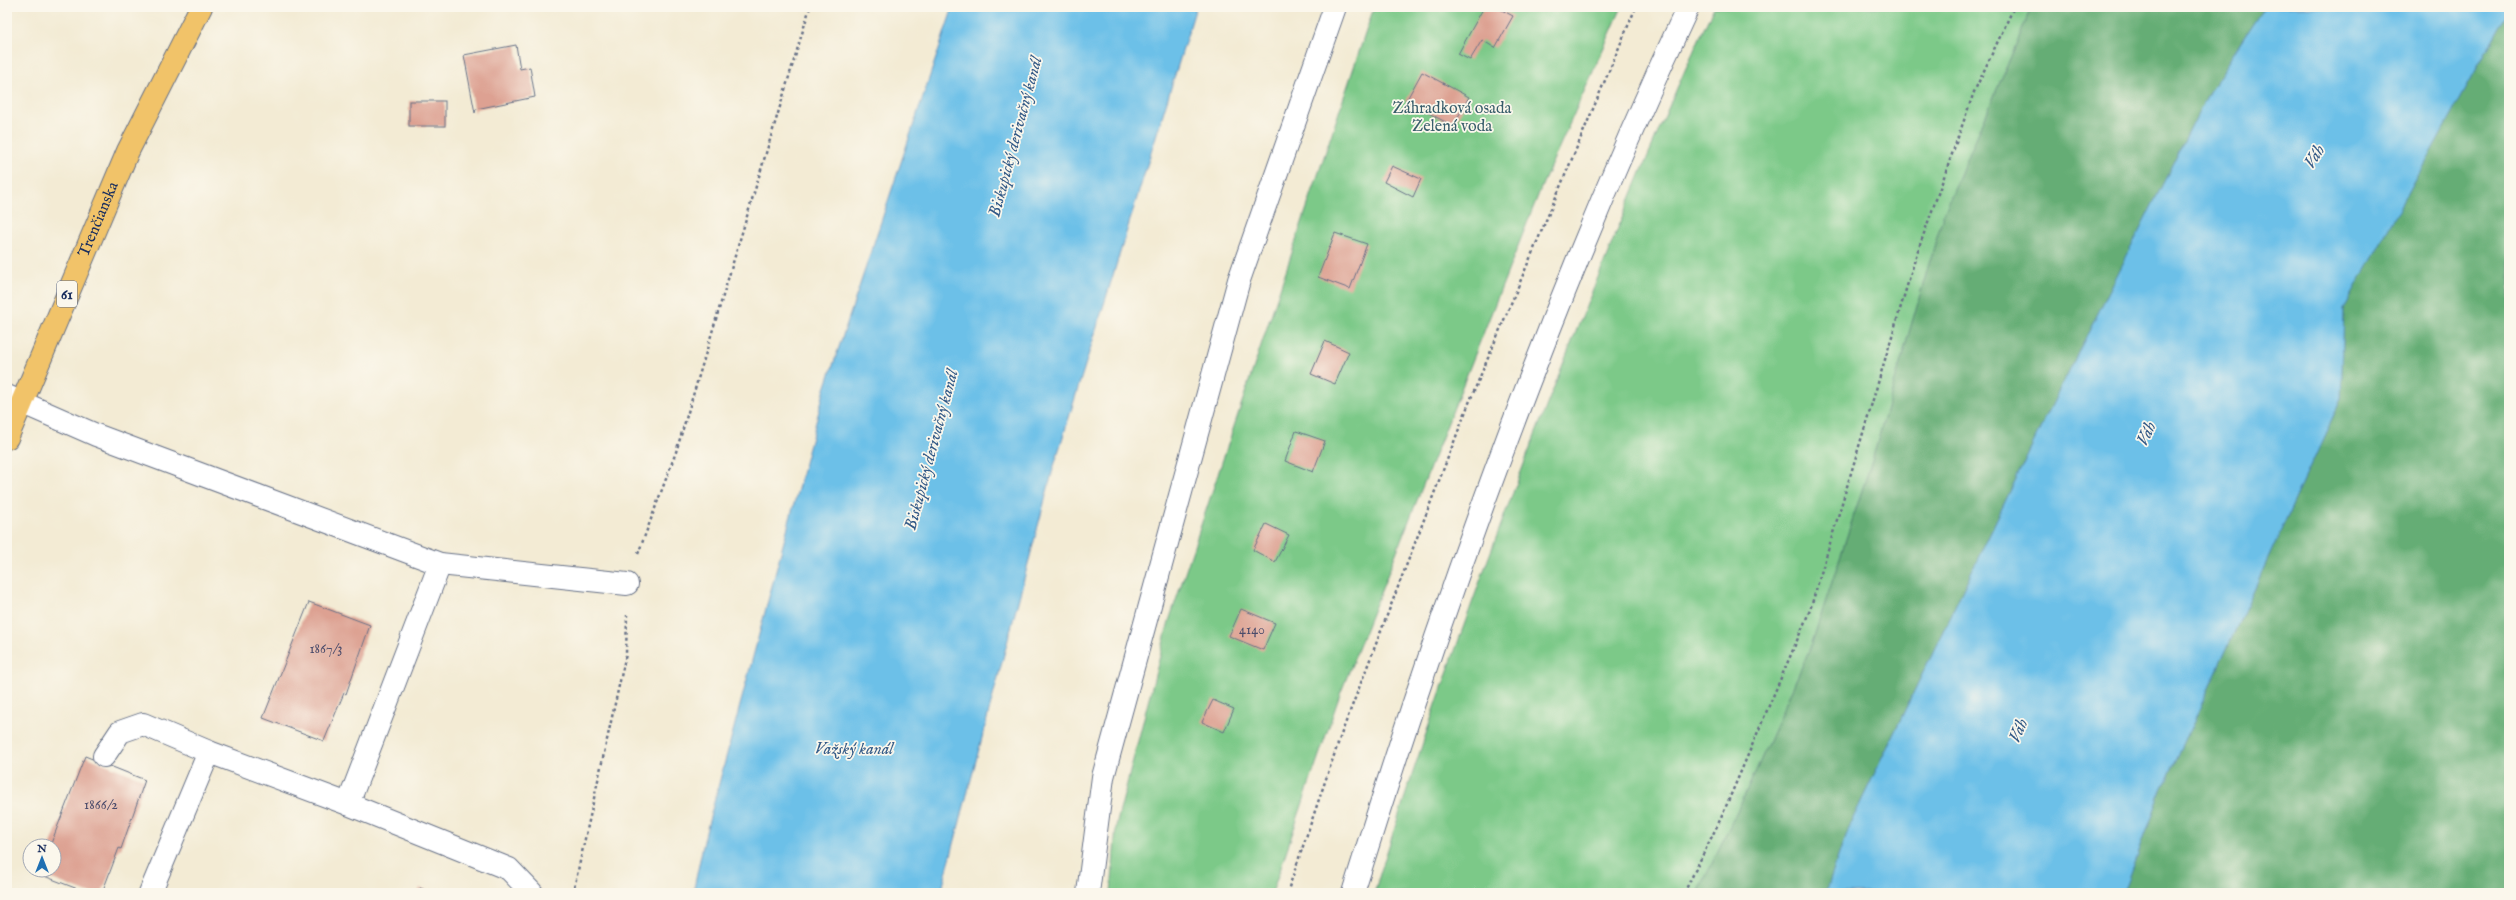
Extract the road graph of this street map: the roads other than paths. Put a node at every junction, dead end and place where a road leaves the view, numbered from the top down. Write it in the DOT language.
graph roads {
  1 [pos="201,7"];
  2 [pos="1335,7"];
  3 [pos="1688,7"];
  4 [pos="14,398"];
  5 [pos="7,438"];
  6 [pos="440,564"];
  7 [pos="628,584"];
  8 [pos="209,752"];
  9 [pos="104,756"];
  10 [pos="348,804"];
  11 [pos="150,893"];
  12 [pos="532,893"];
  13 [pos="1088,893"];
  14 [pos="1353,893"];
  1 -- 4 [label="main road, Trenčianska / 61"];
  2 -- 13 [label="street"];
  3 -- 14 [label="street"];
  4 -- 5 [label="main road, Trenčianska / 61"];
  4 -- 6 [label="street"];
  6 -- 7 [label="street"];
  6 -- 10 [label="street"];
  8 -- 9 [label="street"];
  8 -- 10 [label="street"];
  8 -- 11 [label="street"];
  10 -- 12 [label="street"];
}
